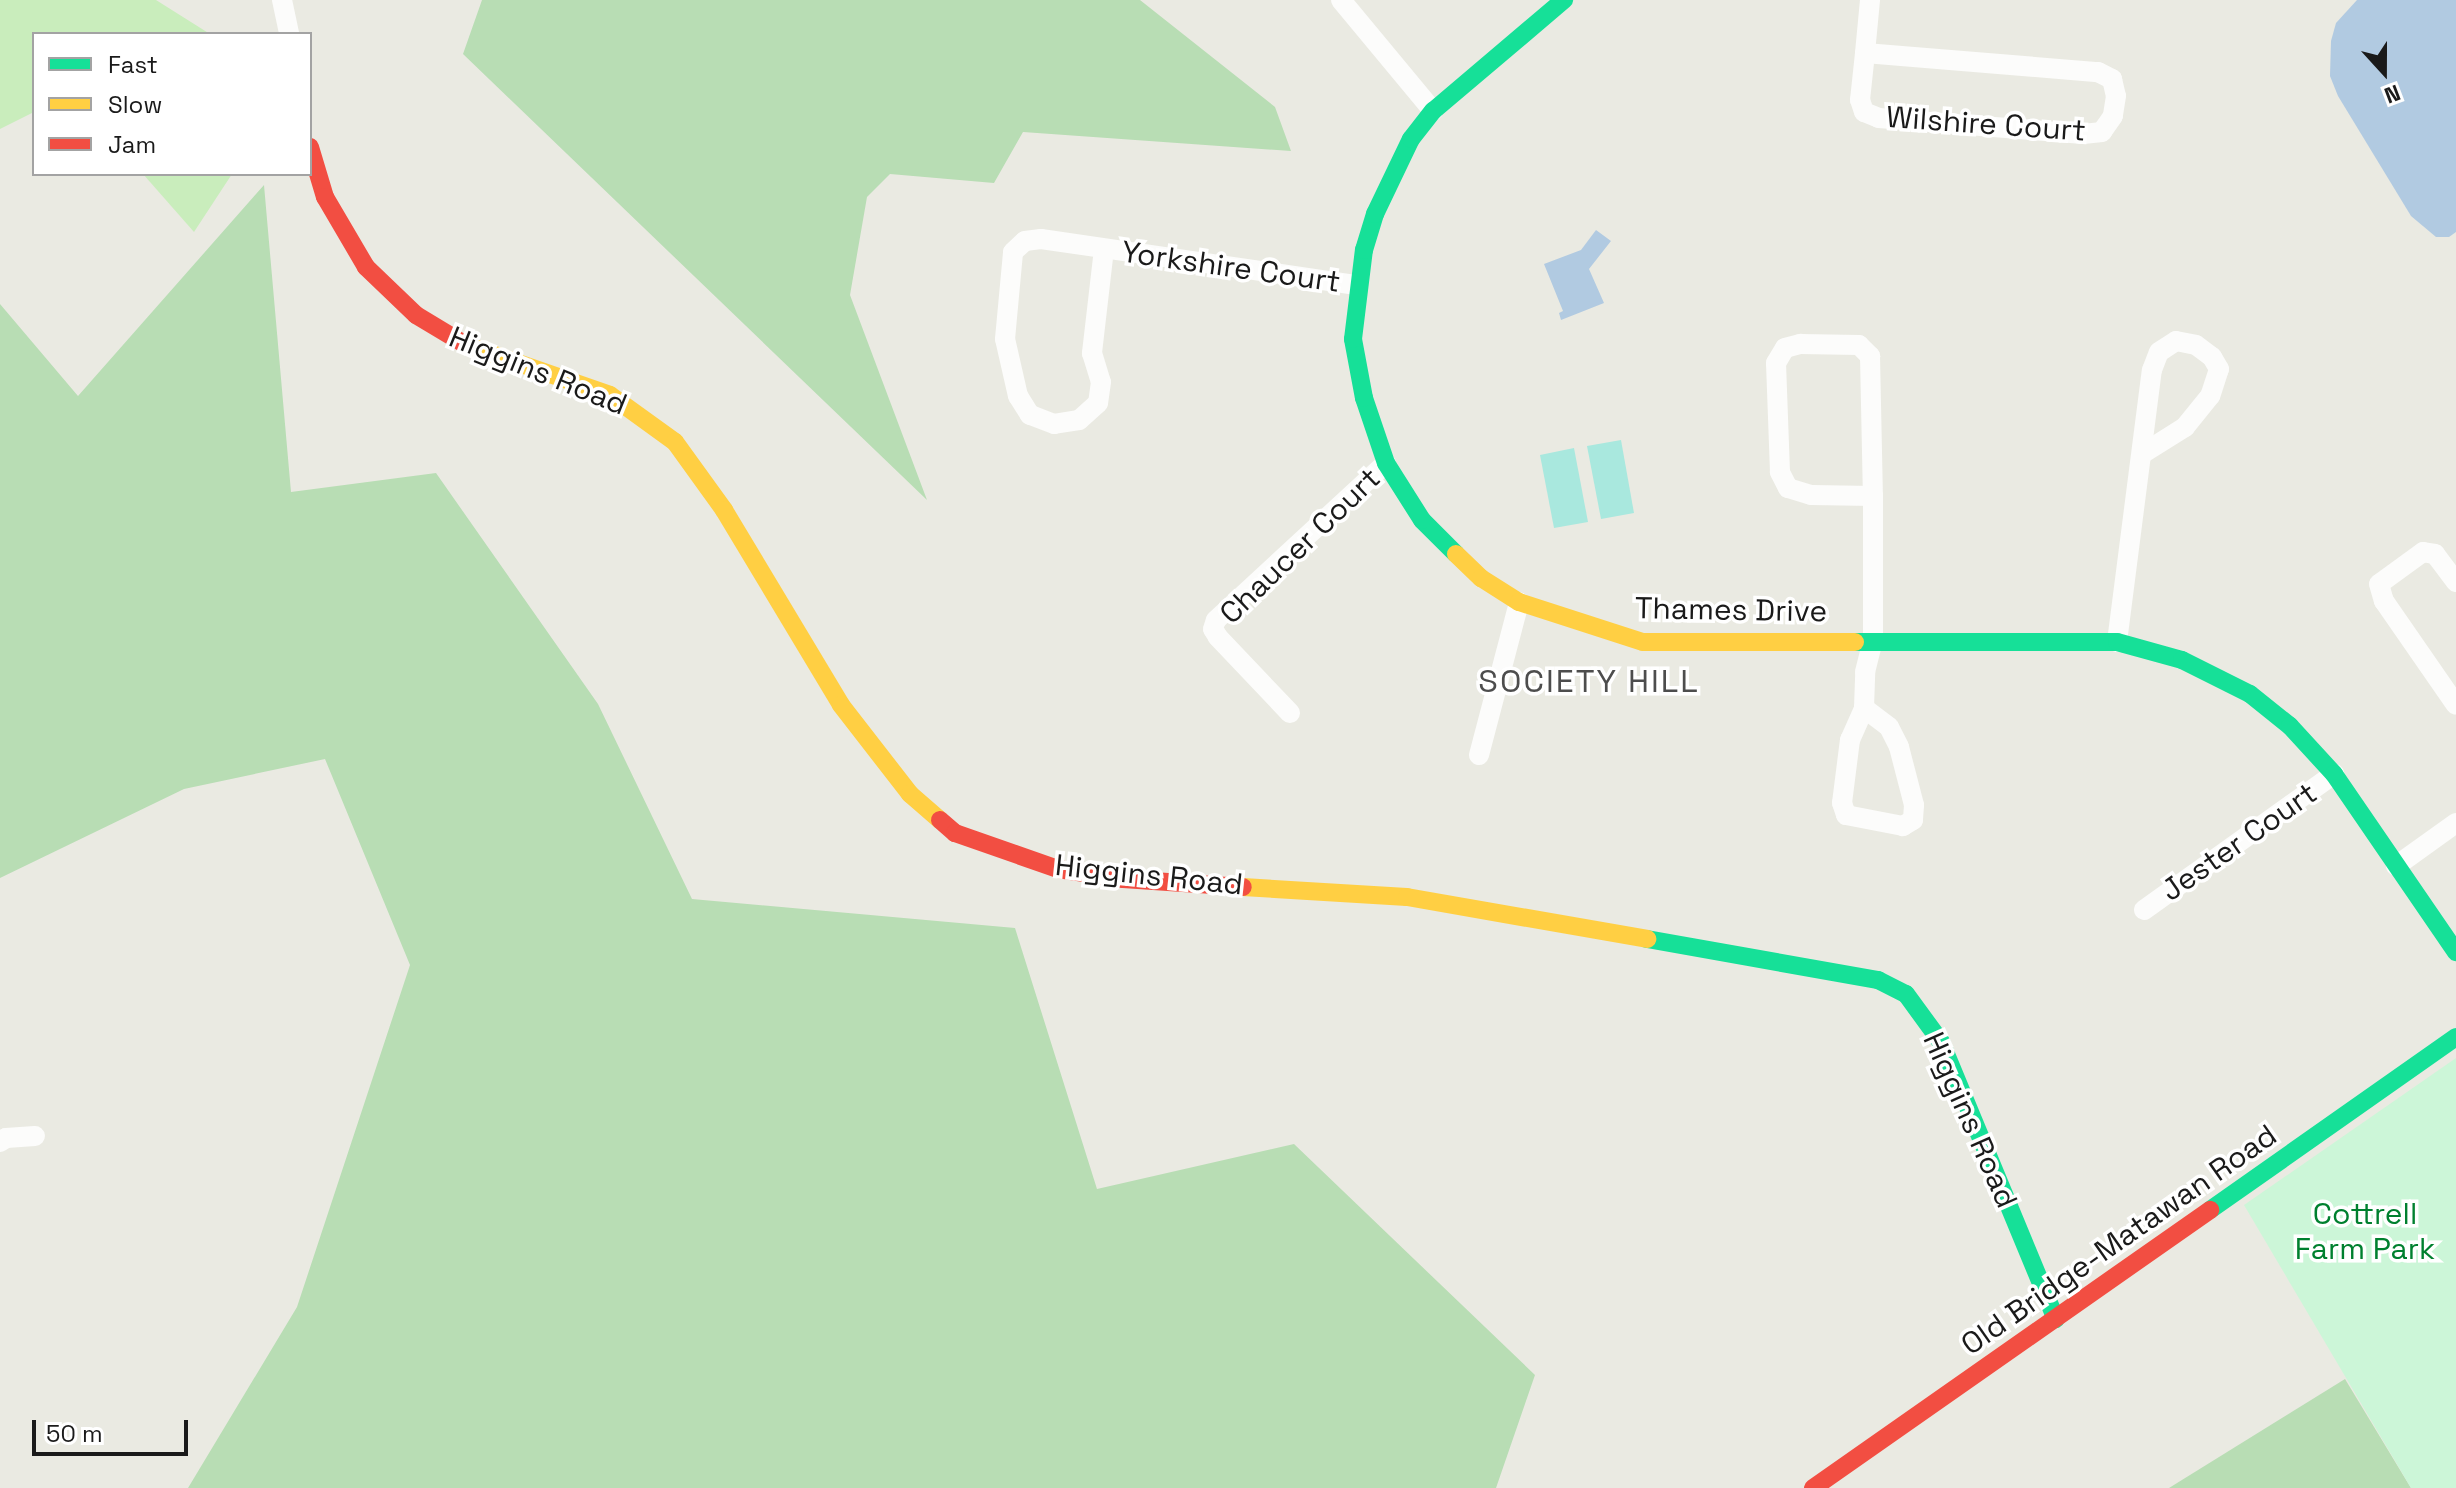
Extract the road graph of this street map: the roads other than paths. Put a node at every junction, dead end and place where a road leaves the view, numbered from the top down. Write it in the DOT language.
graph roads {
  1 [pos="282,0"];
  2 [pos="1341,0"];
  3 [pos="1564,0"];
  4 [pos="1870,0"];
  5 [pos="289,32"];
  6 [pos="1865,53"];
  7 [pos="1433,111"];
  8 [pos="312,154"];
  9 [pos="1104,249"];
  10 [pos="1357,285"];
  11 [pos="2142,454"];
  12 [pos="1386,463"];
  13 [pos="1873,496"];
  14 [pos="2456,582"];
  15 [pos="1519,602"];
  16 [pos="1873,640"];
  17 [pos="2117,642"];
  18 [pos="2456,705"];
  19 [pos="1864,708"];
  20 [pos="1290,713"];
  21 [pos="1479,755"];
  22 [pos="2334,774"];
  23 [pos="2456,823"];
  24 [pos="2396,866"];
  25 [pos="2144,910"];
  26 [pos="2456,952"];
  27 [pos="2456,1037"];
  28 [pos="35,1136"];
  29 [pos="0,1142"];
  30 [pos="2056,1319"];
  31 [pos="1813,1488"];
  1 -- 5 [label="street"];
  2 -- 7 [label="street"];
  3 -- 7 [label="street, Thames Drive"];
  4 -- 6 [label="street, Wilshire Court"];
  6 -- 6 [label="street, Wilshire Court"];
  7 -- 10 [label="street, Thames Drive"];
  8 -- 30 [label="street, Higgins Road"];
  9 -- 9 [label="street, Yorkshire Court"];
  9 -- 10 [label="street, Yorkshire Court"];
  10 -- 12 [label="street, Thames Drive"];
  11 -- 11 [label="street"];
  11 -- 17 [label="street"];
  12 -- 15 [label="street, Thames Drive"];
  12 -- 20 [label="street, Chaucer Court"];
  13 -- 13 [label="street"];
  13 -- 16 [label="street"];
  14 -- 18 [label="street"];
  15 -- 16 [label="street, Thames Drive"];
  15 -- 21 [label="street"];
  16 -- 17 [label="street, Thames Drive"];
  16 -- 19 [label="street"];
  17 -- 22 [label="street, Thames Drive"];
  19 -- 19 [label="street"];
  22 -- 24 [label="street, Thames Drive"];
  22 -- 25 [label="street, Jester Court"];
  23 -- 24 [label="street"];
  24 -- 26 [label="street, Thames Drive"];
  27 -- 30 [label="street, Old Bridge-Matawan Road"];
  28 -- 29 [label="street"];
  30 -- 31 [label="street, Old Bridge-Matawan Road"];
}
